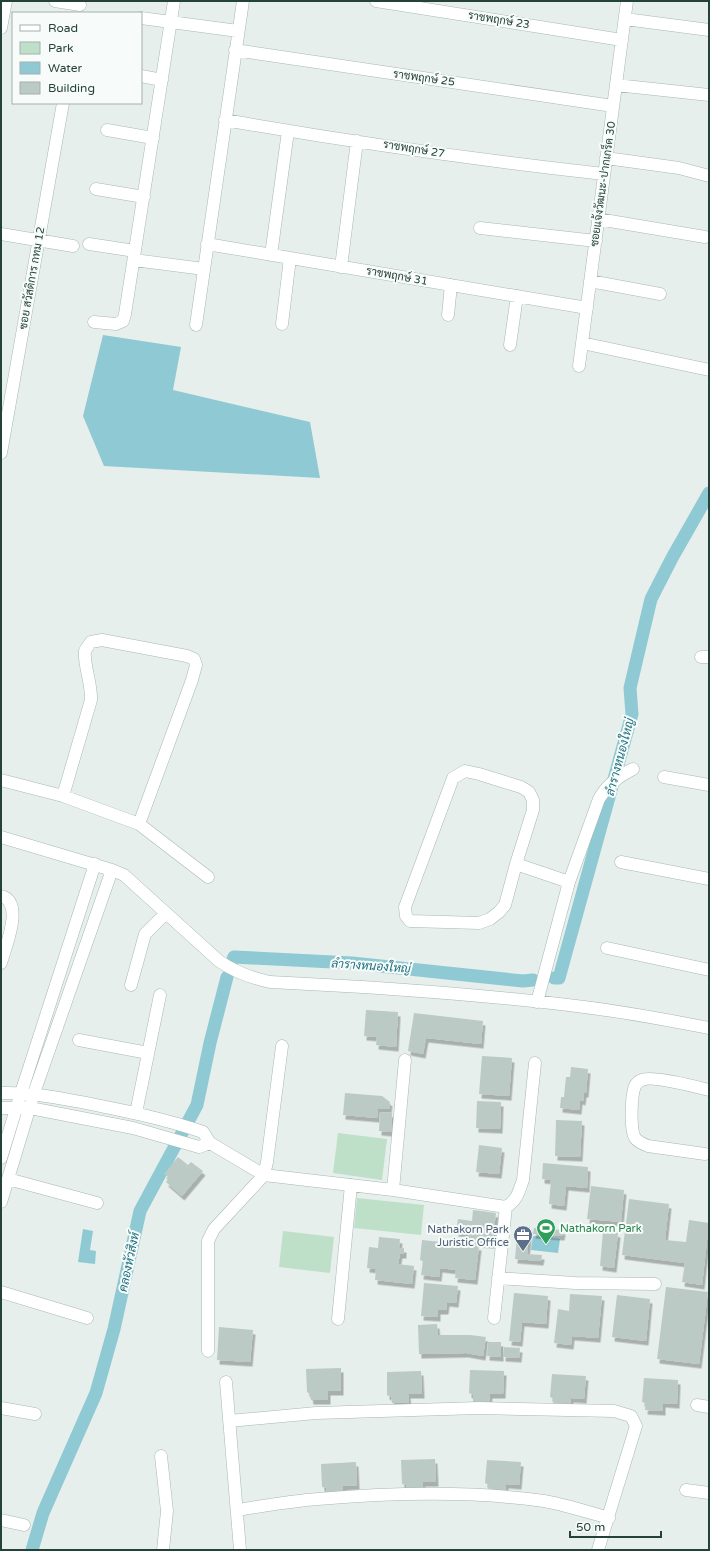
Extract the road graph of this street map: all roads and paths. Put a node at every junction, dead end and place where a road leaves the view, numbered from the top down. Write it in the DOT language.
graph roads {
  1 [pos="6,1"];
  2 [pos="55,1"];
  3 [pos="174,1"];
  4 [pos="243,1"];
  5 [pos="376,1"];
  6 [pos="627,1"];
  7 [pos="80,6"];
  8 [pos="142,18"];
  9 [pos="625,19"];
  10 [pos="170,22"];
  11 [pos="1,28"];
  12 [pos="709,30"];
  13 [pos="238,31"];
  14 [pos="622,40"];
  15 [pos="235,50"];
  16 [pos="142,76"];
  17 [pos="162,80"];
  18 [pos="616,85"];
  19 [pos="709,95"];
  20 [pos="63,104"];
  21 [pos="614,106"];
  22 [pos="225,120"];
  23 [pos="107,130"];
  24 [pos="288,131"];
  25 [pos="153,138"];
  26 [pos="357,141"];
  27 [pos="606,158"];
  28 [pos="604,174"];
  29 [pos="709,176"];
  30 [pos="96,189"];
  31 [pos="144,197"];
  32 [pos="598,219"];
  33 [pos="480,228"];
  34 [pos="1,234"];
  35 [pos="705,237"];
  36 [pos="38,240"];
  37 [pos="596,241"];
  38 [pos="88,244"];
  39 [pos="207,244"];
  40 [pos="73,246"];
  41 [pos="135,255"];
  42 [pos="272,255"];
  43 [pos="290,258"];
  44 [pos="341,266"];
  45 [pos="204,269"];
  46 [pos="590,280"];
  47 [pos="451,285"];
  48 [pos="660,294"];
  49 [pos="517,296"];
  50 [pos="586,308"];
  51 [pos="448,315"];
  52 [pos="94,322"];
  53 [pos="282,324"];
  54 [pos="196,325"];
  55 [pos="582,343"];
  56 [pos="510,345"];
  57 [pos="579,366"];
  58 [pos="709,370"];
  59 [pos="5,412"];
  60 [pos="1,453"];
  61 [pos="628,771"];
  62 [pos="664,777"];
  63 [pos="1,780"];
  64 [pos="709,785"];
  65 [pos="63,796"];
  66 [pos="139,824"];
  67 [pos="1,838"];
  68 [pos="621,862"];
  69 [pos="95,864"];
  70 [pos="516,864"];
  71 [pos="112,870"];
  72 [pos="208,877"];
  73 [pos="709,879"];
  74 [pos="570,882"];
  75 [pos="1,896"];
  76 [pos="165,914"];
  77 [pos="607,948"];
  78 [pos="1,963"];
  79 [pos="709,970"];
  80 [pos="131,985"];
  81 [pos="160,995"];
  82 [pos="537,1002"];
  83 [pos="709,1028"];
  84 [pos="79,1040"];
  85 [pos="282,1046"];
  86 [pos="148,1052"];
  87 [pos="405,1060"];
  88 [pos="534,1063"];
  89 [pos="709,1090"];
  90 [pos="1,1093"];
  91 [pos="21,1093"];
  92 [pos="34,1093"];
  93 [pos="16,1107"];
  94 [pos="1,1108"];
  95 [pos="30,1108"];
  96 [pos="136,1113"];
  97 [pos="210,1143"];
  98 [pos="705,1154"];
  99 [pos="1,1158"];
  100 [pos="264,1174"];
  101 [pos="8,1179"];
  102 [pos="351,1185"];
  103 [pos="393,1190"];
  104 [pos="1,1202"];
  105 [pos="97,1203"];
  106 [pos="506,1208"];
  107 [pos="498,1278"];
  108 [pos="655,1284"];
  109 [pos="1,1292"];
  110 [pos="87,1318"];
  111 [pos="494,1318"];
  112 [pos="338,1319"];
  113 [pos="208,1351"];
  114 [pos="226,1382"];
  115 [pos="696,1405"];
  116 [pos="709,1407"];
  117 [pos="1,1408"];
  118 [pos="35,1414"];
  119 [pos="229,1421"];
  120 [pos="162,1456"];
  121 [pos="686,1490"];
  122 [pos="709,1493"];
  123 [pos="237,1510"];
  124 [pos="609,1518"];
  125 [pos="1,1520"];
  126 [pos="24,1525"];
  127 [pos="163,1550"];
  128 [pos="240,1550"];
  129 [pos="598,1550"];
  1 -- 11 [label="street"];
  2 -- 7 [label="street"];
  3 -- 10 [label="street"];
  4 -- 13 [label="street"];
  5 -- 14 [label="street, ราชพฤกษ์ 23"];
  6 -- 9 [label="street, ซอยแจ้งวัฒนะ-ปากเกร็ด 30"];
  8 -- 10 [label="street"];
  9 -- 12 [label="street"];
  9 -- 14 [label="street, ซอยแจ้งวัฒนะ-ปากเกร็ด 30"];
  10 -- 13 [label="street"];
  10 -- 17 [label="street"];
  13 -- 15 [label="street"];
  14 -- 18 [label="street, ซอยแจ้งวัฒนะ-ปากเกร็ด 30"];
  15 -- 21 [label="street, ราชพฤกษ์ 25"];
  15 -- 22 [label="street"];
  16 -- 17 [label="street"];
  17 -- 25 [label="street"];
  18 -- 19 [label="street"];
  18 -- 21 [label="street, ซอยแจ้งวัฒนะ-ปากเกร็ด 30"];
  20 -- 36 [label="street, ซอย สวัสดิการ กทม 12"];
  21 -- 27 [label="street, ซอยแจ้งวัฒนะ-ปากเกร็ด 30"];
  22 -- 24 [label="street, ราชพฤกษ์ 27"];
  22 -- 39 [label="street"];
  23 -- 25 [label="street"];
  24 -- 26 [label="street, ราชพฤกษ์ 27"];
  24 -- 42 [label="street"];
  25 -- 31 [label="street"];
  26 -- 28 [label="street, ราชพฤกษ์ 27"];
  26 -- 44 [label="street"];
  27 -- 28 [label="street, ซอยแจ้งวัฒนะ-ปากเกร็ด 30"];
  27 -- 29 [label="street"];
  28 -- 32 [label="street, ซอยแจ้งวัฒนะ-ปากเกร็ด 30"];
  30 -- 31 [label="street"];
  31 -- 41 [label="street"];
  32 -- 35 [label="street"];
  32 -- 37 [label="street, ซอยแจ้งวัฒนะ-ปากเกร็ด 30"];
  33 -- 37 [label="street"];
  34 -- 36 [label="street"];
  36 -- 40 [label="street"];
  36 -- 59 [label="street, ซอย สวัสดิการ กทม 12"];
  37 -- 46 [label="street, ซอยแจ้งวัฒนะ-ปากเกร็ด 30"];
  38 -- 41 [label="street"];
  39 -- 42 [label="street, ราชพฤกษ์ 31"];
  39 -- 45 [label="street"];
  41 -- 45 [label="street"];
  41 -- 52 [label="street"];
  42 -- 43 [label="street, ราชพฤกษ์ 31"];
  43 -- 44 [label="street, ราชพฤกษ์ 31"];
  43 -- 53 [label="street"];
  44 -- 47 [label="street, ราชพฤกษ์ 31"];
  45 -- 54 [label="street"];
  46 -- 48 [label="street"];
  46 -- 50 [label="street, ซอยแจ้งวัฒนะ-ปากเกร็ด 30"];
  47 -- 49 [label="street, ราชพฤกษ์ 31"];
  47 -- 51 [label="street"];
  49 -- 50 [label="street, ราชพฤกษ์ 31"];
  49 -- 56 [label="street"];
  50 -- 55 [label="street, ซอยแจ้งวัฒนะ-ปากเกร็ด 30"];
  55 -- 57 [label="street, ซอยแจ้งวัฒนะ-ปากเกร็ด 30"];
  55 -- 58 [label="street"];
  59 -- 60 [label="street, ซอย สวัสดิการ กทม 12"];
  61 -- 74 [label="street"];
  62 -- 64 [label="street"];
  63 -- 65 [label="street"];
  65 -- 66 [label="street"];
  65 -- 66 [label="street"];
  66 -- 72 [label="street"];
  67 -- 69 [label="street"];
  68 -- 73 [label="street"];
  69 -- 71 [label="street"];
  69 -- 91 [label="street"];
  70 -- 70 [label="street"];
  70 -- 74 [label="street"];
  71 -- 76 [label="street"];
  71 -- 92 [label="street"];
  74 -- 82 [label="street"];
  75 -- 78 [label="street"];
  76 -- 80 [label="street"];
  76 -- 82 [label="street"];
  77 -- 79 [label="street"];
  81 -- 86 [label="street"];
  82 -- 83 [label="street"];
  84 -- 86 [label="street"];
  85 -- 100 [label="street"];
  86 -- 96 [label="street"];
  87 -- 103 [label="street"];
  88 -- 106 [label="street"];
  89 -- 98 [label="street"];
  90 -- 91 [label="street"];
  91 -- 92 [label="street"];
  91 -- 93 [label="street"];
  92 -- 95 [label="street"];
  92 -- 96 [label="street"];
  93 -- 94 [label="street"];
  93 -- 95 [label="street"];
  93 -- 99 [label="street"];
  95 -- 97 [label="street"];
  95 -- 101 [label="street"];
  96 -- 97 [label="street"];
  97 -- 100 [label="street"];
  100 -- 102 [label="street"];
  100 -- 113 [label="street"];
  101 -- 104 [label="street"];
  101 -- 105 [label="street"];
  102 -- 103 [label="street"];
  102 -- 112 [label="street"];
  103 -- 106 [label="street"];
  106 -- 107 [label="street"];
  107 -- 108 [label="street"];
  107 -- 111 [label="street"];
  109 -- 110 [label="street"];
  114 -- 119 [label="street"];
  115 -- 116 [label="street"];
  117 -- 118 [label="street"];
  119 -- 123 [label="street"];
  119 -- 124 [label="street"];
  120 -- 127 [label="street"];
  121 -- 122 [label="street"];
  123 -- 124 [label="street"];
  123 -- 128 [label="street"];
  124 -- 129 [label="street"];
  125 -- 126 [label="street"];
}
